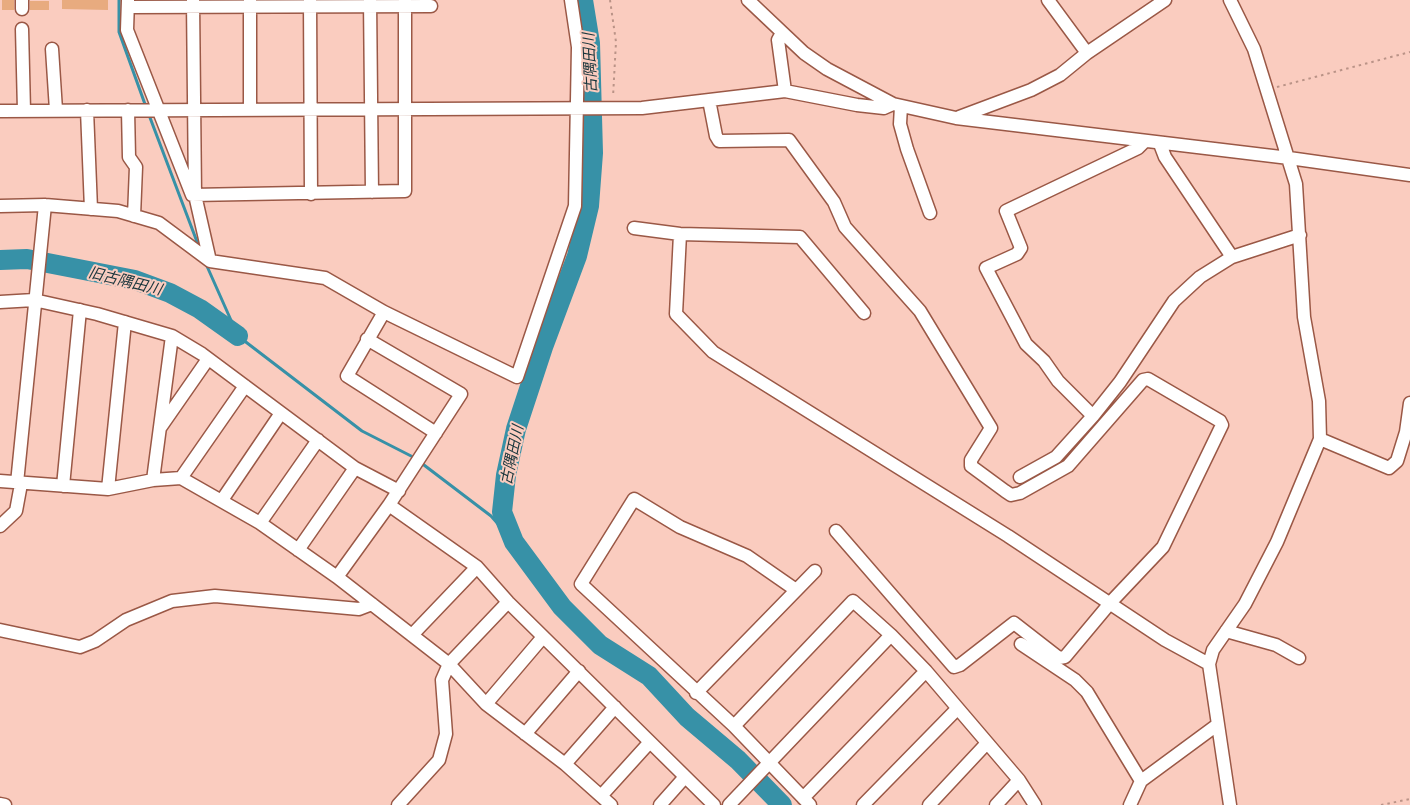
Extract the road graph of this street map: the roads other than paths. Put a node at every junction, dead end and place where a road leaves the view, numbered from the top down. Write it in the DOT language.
graph roads {
  1 [pos="571,0"];
  2 [pos="748,0"];
  3 [pos="1048,0"];
  4 [pos="1165,0"];
  5 [pos="1230,0"];
  6 [pos="370,3"];
  7 [pos="405,3"];
  8 [pos="128,4"];
  9 [pos="193,4"];
  10 [pos="250,4"];
  11 [pos="310,4"];
  12 [pos="431,6"];
  13 [pos="22,29"];
  14 [pos="782,33"];
  15 [pos="52,49"];
  16 [pos="1087,53"];
  17 [pos="784,92"];
  18 [pos="709,100"];
  19 [pos="897,105"];
  20 [pos="576,107"];
  21 [pos="250,108"];
  22 [pos="312,108"];
  23 [pos="405,108"];
  24 [pos="157,109"];
  25 [pos="194,109"];
  26 [pos="370,109"];
  27 [pos="56,110"];
  28 [pos="87,110"];
  29 [pos="128,110"];
  30 [pos="0,111"];
  31 [pos="24,111"];
  32 [pos="956,118"];
  33 [pos="1144,142"];
  34 [pos="1160,144"];
  35 [pos="1289,158"];
  36 [pos="1410,175"];
  37 [pos="372,192"];
  38 [pos="311,194"];
  39 [pos="195,195"];
  40 [pos="45,205"];
  41 [pos="0,206"];
  42 [pos="91,209"];
  43 [pos="930,213"];
  44 [pos="134,216"];
  45 [pos="634,228"];
  46 [pos="680,234"];
  47 [pos="1300,235"];
  48 [pos="1232,257"];
  49 [pos="210,261"];
  50 [pos="34,300"];
  51 [pos="0,302"];
  52 [pos="80,310"];
  53 [pos="384,312"];
  54 [pos="864,313"];
  55 [pos="125,322"];
  56 [pos="172,336"];
  57 [pos="367,339"];
  58 [pos="208,359"];
  59 [pos="245,386"];
  60 [pos="1410,403"];
  61 [pos="281,413"];
  62 [pos="1093,416"];
  63 [pos="159,429"];
  64 [pos="436,433"];
  65 [pos="1320,439"];
  66 [pos="318,440"];
  67 [pos="355,468"];
  68 [pos="1020,477"];
  69 [pos="181,478"];
  70 [pos="153,480"];
  71 [pos="0,481"];
  72 [pos="19,483"];
  73 [pos="63,486"];
  74 [pos="108,490"];
  75 [pos="399,491"];
  76 [pos="222,500"];
  77 [pos="389,505"];
  78 [pos="260,523"];
  79 [pos="0,526"];
  80 [pos="836,531"];
  81 [pos="298,550"];
  82 [pos="477,567"];
  83 [pos="814,571"];
  84 [pos="337,577"];
  85 [pos="796,590"];
  86 [pos="508,602"];
  87 [pos="1111,602"];
  88 [pos="372,604"];
  89 [pos="0,630"];
  90 [pos="1226,631"];
  91 [pos="412,635"];
  92 [pos="891,635"];
  93 [pos="543,637"];
  94 [pos="1021,644"];
  95 [pos="1299,658"];
  96 [pos="449,664"];
  97 [pos="1209,664"];
  98 [pos="926,671"];
  99 [pos="579,672"];
  100 [pos="696,692"];
  101 [pos="486,704"];
  102 [pos="614,706"];
  103 [pos="957,709"];
  104 [pos="1217,725"];
  105 [pos="734,726"];
  106 [pos="525,734"];
  107 [pos="650,743"];
  108 [pos="987,743"];
  109 [pos="565,764"];
  110 [pos="768,764"];
  111 [pos="684,778"];
  112 [pos="1019,780"];
  113 [pos="1141,780"];
  114 [pos="601,796"];
  115 [pos="806,802"];
  116 [pos="0,804"];
  117 [pos="5,805"];
  118 [pos="399,805"];
  119 [pos="612,805"];
  120 [pos="660,805"];
  121 [pos="714,805"];
  122 [pos="729,805"];
  123 [pos="863,805"];
  124 [pos="929,805"];
  125 [pos="996,805"];
  126 [pos="1035,805"];
  127 [pos="1130,805"];
  128 [pos="1230,805"];
  1 -- 20 [label="street"];
  2 -- 14 [label="street"];
  3 -- 16 [label="street"];
  4 -- 16 [label="street"];
  5 -- 35 [label="street"];
  6 -- 7 [label="street"];
  6 -- 11 [label="street"];
  6 -- 26 [label="street"];
  7 -- 12 [label="street"];
  7 -- 23 [label="street"];
  8 -- 9 [label="street"];
  8 -- 24 [label="street"];
  9 -- 10 [label="street"];
  9 -- 25 [label="street"];
  10 -- 11 [label="street"];
  10 -- 21 [label="street"];
  11 -- 22 [label="street"];
  13 -- 31 [label="street"];
  14 -- 17 [label="street"];
  14 -- 19 [label="street"];
  15 -- 27 [label="street"];
  16 -- 32 [label="street"];
  17 -- 18 [label="street"];
  17 -- 19 [label="street"];
  18 -- 20 [label="street"];
  18 -- 87 [label="street"];
  19 -- 32 [label="street"];
  19 -- 43 [label="street"];
  20 -- 23 [label="street"];
  20 -- 53 [label="street"];
  21 -- 22 [label="street"];
  21 -- 25 [label="street"];
  22 -- 26 [label="street"];
  22 -- 38 [label="street"];
  23 -- 26 [label="street"];
  23 -- 37 [label="street"];
  24 -- 25 [label="street"];
  24 -- 29 [label="street"];
  24 -- 39 [label="street"];
  25 -- 39 [label="street"];
  26 -- 37 [label="street"];
  27 -- 28 [label="street"];
  27 -- 31 [label="street"];
  28 -- 29 [label="street"];
  28 -- 42 [label="street"];
  29 -- 44 [label="street"];
  30 -- 31 [label="street"];
  32 -- 33 [label="street"];
  33 -- 34 [label="street"];
  33 -- 62 [label="street"];
  34 -- 35 [label="street"];
  34 -- 48 [label="street"];
  35 -- 36 [label="street"];
  35 -- 47 [label="street"];
  37 -- 38 [label="street"];
  38 -- 39 [label="street"];
  39 -- 49 [label="street"];
  40 -- 41 [label="street"];
  40 -- 42 [label="street"];
  40 -- 50 [label="street"];
  42 -- 44 [label="street"];
  44 -- 49 [label="street"];
  45 -- 46 [label="street"];
  46 -- 54 [label="street"];
  46 -- 87 [label="street"];
  47 -- 48 [label="street"];
  47 -- 65 [label="street"];
  48 -- 62 [label="street"];
  49 -- 53 [label="street"];
  50 -- 51 [label="street"];
  50 -- 52 [label="street"];
  50 -- 72 [label="street"];
  52 -- 55 [label="street"];
  52 -- 73 [label="street"];
  53 -- 57 [label="street"];
  55 -- 56 [label="street"];
  55 -- 74 [label="street"];
  56 -- 58 [label="street"];
  56 -- 63 [label="street"];
  57 -- 64 [label="street"];
  57 -- 64 [label="street"];
  58 -- 59 [label="street"];
  58 -- 63 [label="street"];
  59 -- 61 [label="street"];
  59 -- 69 [label="street"];
  60 -- 65 [label="street"];
  61 -- 66 [label="street"];
  61 -- 76 [label="street"];
  62 -- 68 [label="street"];
  63 -- 70 [label="street"];
  64 -- 75 [label="street"];
  65 -- 90 [label="street"];
  66 -- 67 [label="street"];
  66 -- 78 [label="street"];
  67 -- 75 [label="street"];
  67 -- 81 [label="street"];
  69 -- 70 [label="street"];
  69 -- 76 [label="street"];
  70 -- 74 [label="street"];
  71 -- 72 [label="street"];
  72 -- 73 [label="street"];
  72 -- 79 [label="street"];
  73 -- 74 [label="street"];
  75 -- 77 [label="street"];
  76 -- 78 [label="street"];
  77 -- 82 [label="street"];
  77 -- 84 [label="street"];
  78 -- 81 [label="street"];
  80 -- 87 [label="street"];
  81 -- 84 [label="street"];
  82 -- 86 [label="street"];
  82 -- 91 [label="street"];
  83 -- 85 [label="street"];
  84 -- 88 [label="street"];
  85 -- 100 [label="street"];
  85 -- 100 [label="street"];
  86 -- 93 [label="street"];
  86 -- 96 [label="street"];
  87 -- 97 [label="street"];
  88 -- 89 [label="street"];
  88 -- 91 [label="street"];
  90 -- 95 [label="street"];
  90 -- 97 [label="street"];
  91 -- 96 [label="street"];
  92 -- 98 [label="street"];
  92 -- 105 [label="street"];
  92 -- 110 [label="street"];
  93 -- 99 [label="street"];
  93 -- 101 [label="street"];
  94 -- 113 [label="street"];
  96 -- 101 [label="street"];
  96 -- 118 [label="street"];
  97 -- 104 [label="street"];
  98 -- 103 [label="street"];
  98 -- 115 [label="street"];
  99 -- 102 [label="street"];
  99 -- 106 [label="street"];
  100 -- 105 [label="street"];
  101 -- 106 [label="street"];
  102 -- 107 [label="street"];
  102 -- 109 [label="street"];
  103 -- 108 [label="street"];
  103 -- 123 [label="street"];
  104 -- 113 [label="street"];
  104 -- 128 [label="street"];
  105 -- 110 [label="street"];
  106 -- 109 [label="street"];
  107 -- 111 [label="street"];
  107 -- 114 [label="street"];
  108 -- 112 [label="street"];
  108 -- 124 [label="street"];
  109 -- 114 [label="street"];
  110 -- 115 [label="street"];
  110 -- 122 [label="street"];
  111 -- 120 [label="street"];
  111 -- 121 [label="street"];
  112 -- 125 [label="street"];
  112 -- 126 [label="street"];
  113 -- 127 [label="street"];
  114 -- 119 [label="street"];
  116 -- 117 [label="street"];
}
